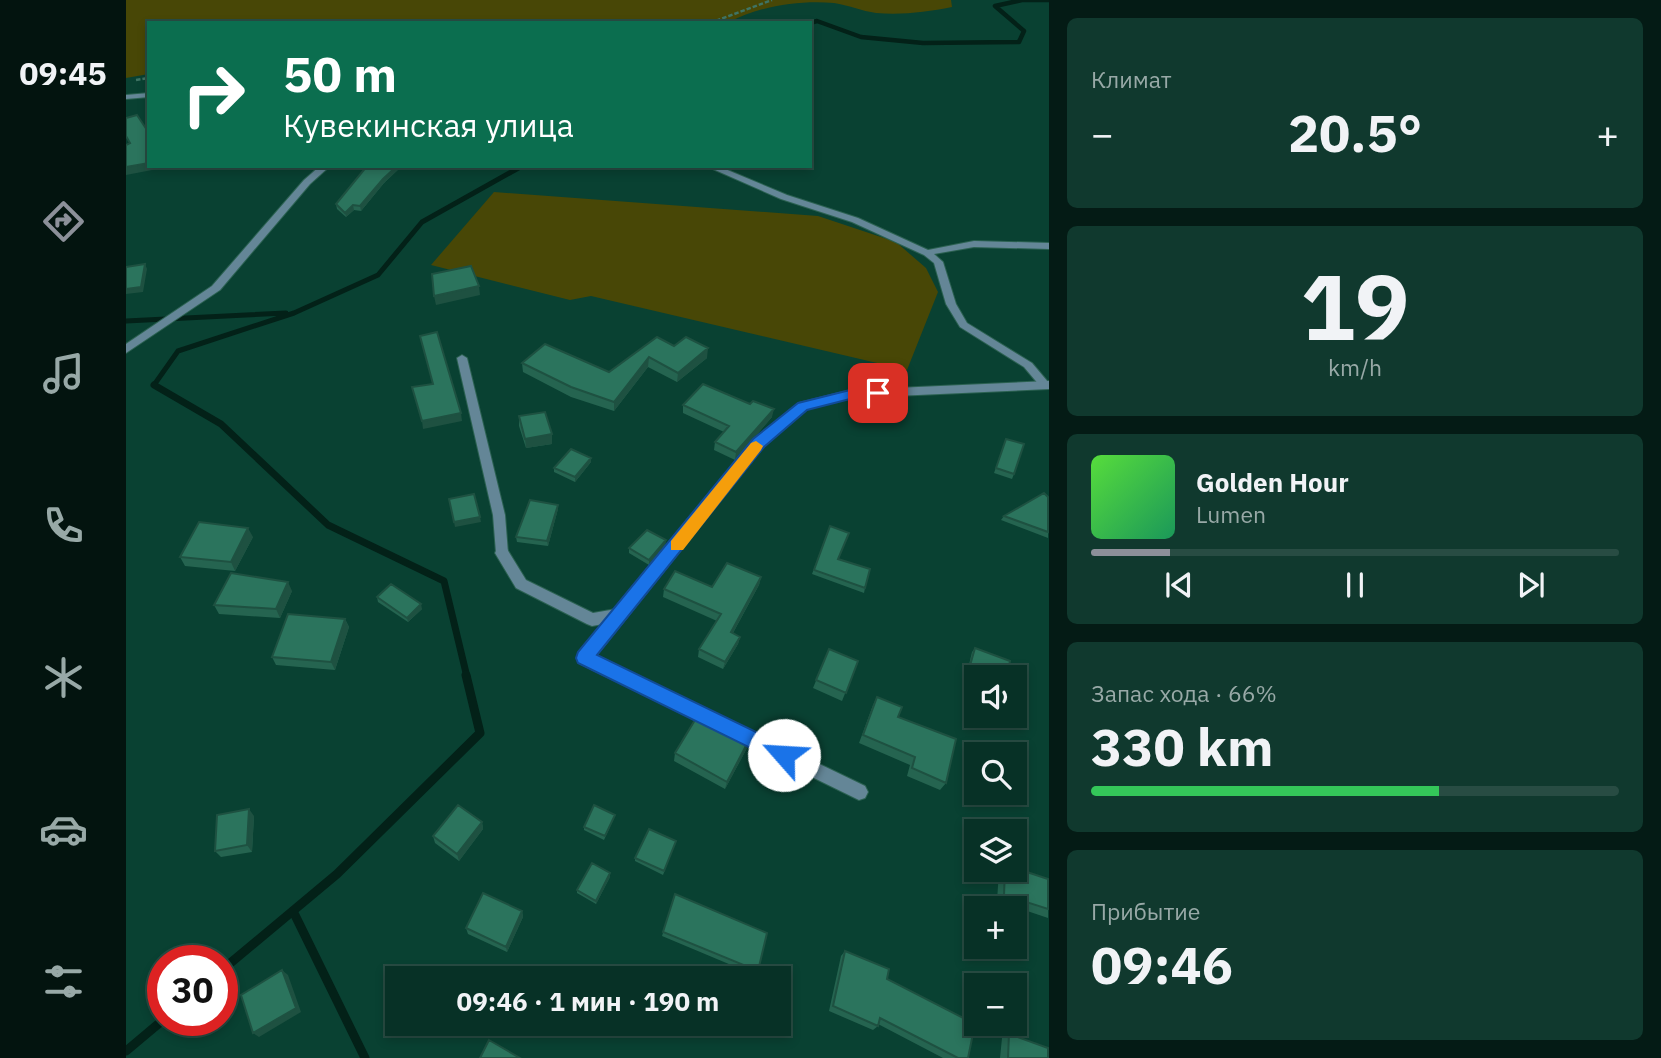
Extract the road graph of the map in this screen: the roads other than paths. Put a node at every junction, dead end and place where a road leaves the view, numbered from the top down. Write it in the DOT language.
graph roads {
  1 [pos="147,95"];
  2 [pos="126,97"];
  3 [pos="324,168"];
  4 [pos="715,168"];
  5 [pos="1048,246"];
  6 [pos="927,253"];
  7 [pos="126,349"];
  8 [pos="462,358"];
  9 [pos="1046,384"];
  10 [pos="502,553"];
  11 [pos="621,614"];
  12 [pos="859,792"];
  1 -- 2 [label="street"];
  3 -- 7 [label="street"];
  4 -- 6 [label="lane"];
  5 -- 6 [label="lane"];
  6 -- 9 [label="lane"];
  8 -- 10 [label="lane"];
  9 -- 11 [label="street"];
  10 -- 11 [label="street"];
  11 -- 12 [label="street"];
}
